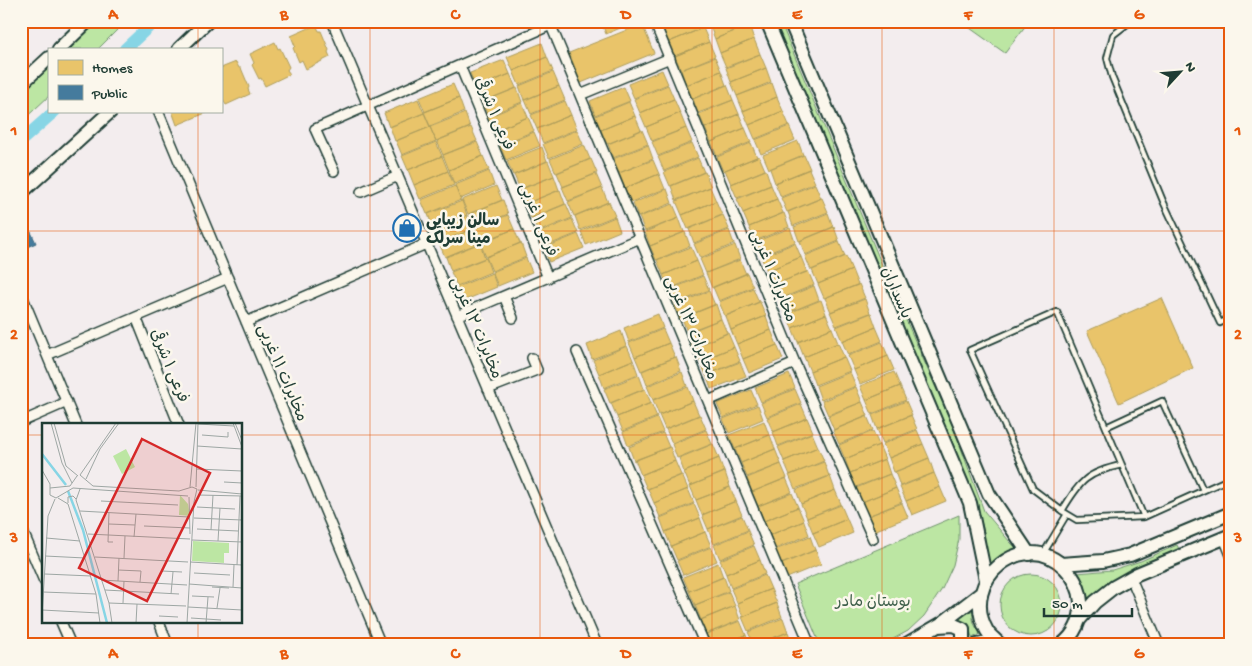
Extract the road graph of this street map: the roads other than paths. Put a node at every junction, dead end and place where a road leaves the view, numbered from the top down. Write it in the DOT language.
graph roads {
  1 [pos="88,21"];
  2 [pos="208,21"];
  3 [pos="332,21"];
  4 [pos="654,21"];
  5 [pos="766,21"];
  6 [pos="790,21"];
  7 [pos="1130,21"];
  8 [pos="550,23"];
  9 [pos="60,48"];
  10 [pos="179,48"];
  11 [pos="670,58"];
  12 [pos="48,59"];
  13 [pos="460,66"];
  14 [pos="21,84"];
  15 [pos="580,95"];
  16 [pos="368,106"];
  17 [pos="110,112"];
  18 [pos="158,112"];
  19 [pos="334,171"];
  20 [pos="504,172"];
  21 [pos="398,176"];
  22 [pos="361,192"];
  23 [pos="21,193"];
  24 [pos="640,238"];
  25 [pos="426,244"];
  26 [pos="228,278"];
  27 [pos="548,278"];
  28 [pos="21,293"];
  29 [pos="504,296"];
  30 [pos="457,316"];
  31 [pos="136,317"];
  32 [pos="513,318"];
  33 [pos="1231,318"];
  34 [pos="246,322"];
  35 [pos="577,352"];
  36 [pos="47,355"];
  37 [pos="532,358"];
  38 [pos="795,363"];
  39 [pos="488,389"];
  40 [pos="708,401"];
  41 [pos="67,402"];
  42 [pos="21,422"];
  43 [pos="75,423"];
  44 [pos="177,423"];
  45 [pos="1106,426"];
  46 [pos="1122,465"];
  47 [pos="1231,478"];
  48 [pos="1203,490"];
  49 [pos="1062,511"];
  50 [pos="1231,513"];
  51 [pos="1067,514"];
  52 [pos="1144,517"];
  53 [pos="21,527"];
  54 [pos="1227,536"];
  55 [pos="873,539"];
  56 [pos="1029,554"];
  57 [pos="1042,555"];
  58 [pos="1231,555"];
  59 [pos="1061,564"];
  60 [pos="42,575"];
  61 [pos="1131,578"];
  62 [pos="986,580"];
  63 [pos="980,594"];
  64 [pos="1079,620"];
  65 [pos="62,624"];
  66 [pos="160,624"];
  67 [pos="938,626"];
  68 [pos="1065,643"];
  69 [pos="1000,644"];
  70 [pos="71,645"];
  71 [pos="168,645"];
  72 [pos="381,645"];
  73 [pos="597,645"];
  74 [pos="705,645"];
  75 [pos="810,645"];
  76 [pos="905,645"];
  77 [pos="960,645"];
  78 [pos="977,645"];
  79 [pos="1160,645"];
  1 -- 9 [label="main road"];
  2 -- 10 [label="main road"];
  3 -- 16 [label="street, مخابرات ۱۲ غربی"];
  4 -- 11 [label="street, مخابرات ۱ غربی"];
  5 -- 62 [label="main road, پاسداران"];
  6 -- 56 [label="main road, پاسداران"];
  7 -- 33 [label="lane"];
  8 -- 13 [label="street"];
  8 -- 15 [label="street, مخابرات ۱۳ غربی"];
  11 -- 15 [label="street"];
  11 -- 38 [label="street, مخابرات ۱ غربی"];
  12 -- 14 [label="main road"];
  13 -- 16 [label="street"];
  13 -- 20 [label="street, فرعی ۱ شرقی"];
  15 -- 24 [label="street, مخابرات ۱۳ غربی"];
  16 -- 19 [label="street"];
  16 -- 21 [label="street, مخابرات ۱۲ غربی"];
  17 -- 23 [label="main road"];
  18 -- 26 [label="street, مخابرات ۱۱ غربی"];
  20 -- 27 [label="street, فرعی ۱ غربی"];
  21 -- 22 [label="street"];
  21 -- 25 [label="street, مخابرات ۱۲ غربی"];
  24 -- 27 [label="street"];
  24 -- 40 [label="street, مخابرات ۱۳ غربی"];
  25 -- 30 [label="street, مخابرات ۱۲ غربی"];
  25 -- 34 [label="street"];
  26 -- 31 [label="street"];
  26 -- 34 [label="street, مخابرات ۱۱ غربی"];
  27 -- 29 [label="street"];
  28 -- 36 [label="street"];
  29 -- 30 [label="street"];
  29 -- 32 [label="street"];
  30 -- 39 [label="street, مخابرات ۱۲ غربی"];
  31 -- 36 [label="street"];
  31 -- 44 [label="street, فرعی ۱ شرقی"];
  34 -- 72 [label="street, مخابرات ۱۱ غربی"];
  35 -- 74 [label="street"];
  36 -- 41 [label="street"];
  37 -- 39 [label="street"];
  38 -- 40 [label="street"];
  38 -- 55 [label="street, مخابرات ۱ غربی"];
  39 -- 73 [label="street, مخابرات ۱۲ غربی"];
  40 -- 75 [label="street, مخابرات ۱۳ غربی"];
  41 -- 42 [label="street"];
  41 -- 43 [label="street"];
  45 -- 46 [label="lane"];
  45 -- 48 [label="lane"];
  45 -- 49 [label="lane"];
  46 -- 49 [label="lane"];
  46 -- 52 [label="lane"];
  47 -- 48 [label="lane"];
  48 -- 52 [label="lane"];
  49 -- 51 [label="lane"];
  50 -- 59 [label="main road"];
  51 -- 52 [label="lane"];
  51 -- 57 [label="lane"];
  53 -- 60 [label="street"];
  54 -- 58 [label="street"];
  54 -- 61 [label="main road"];
  56 -- 57 [label="main road"];
  56 -- 62 [label="main road"];
  57 -- 59 [label="main road"];
  59 -- 64 [label="main road"];
  61 -- 64 [label="main road"];
  61 -- 79 [label="street"];
  62 -- 63 [label="main road"];
  63 -- 67 [label="main road"];
  63 -- 69 [label="main road"];
  64 -- 68 [label="main road"];
  65 -- 70 [label="street"];
  66 -- 71 [label="street"];
  67 -- 76 [label="main road"];
  67 -- 77 [label="main road"];
  69 -- 78 [label="main road"];
}
